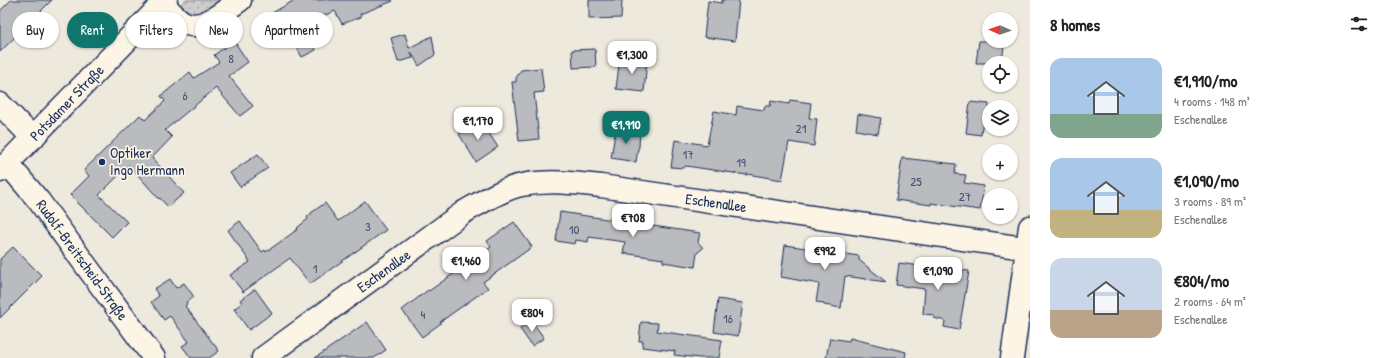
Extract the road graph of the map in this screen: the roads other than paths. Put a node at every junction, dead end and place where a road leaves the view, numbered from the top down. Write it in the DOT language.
graph roads {
  1 [pos="240,0"];
  2 [pos="163,1"];
  3 [pos="0,104"];
  4 [pos="33,138"];
  5 [pos="4,168"];
  6 [pos="1030,227"];
  7 [pos="1028,248"];
  8 [pos="154,358"];
  9 [pos="263,358"];
  10 [pos="1012,358"];
  1 -- 2 [label="street"];
  2 -- 4 [label="street, Potsdamer Straße"];
  3 -- 4 [label="street"];
  4 -- 5 [label="street, Potsdamer Straße"];
  5 -- 8 [label="street, Rudolf-Breitscheid-Straße"];
  6 -- 7 [label="street"];
  7 -- 9 [label="street, Eschenallee"];
  7 -- 10 [label="street"];
}
